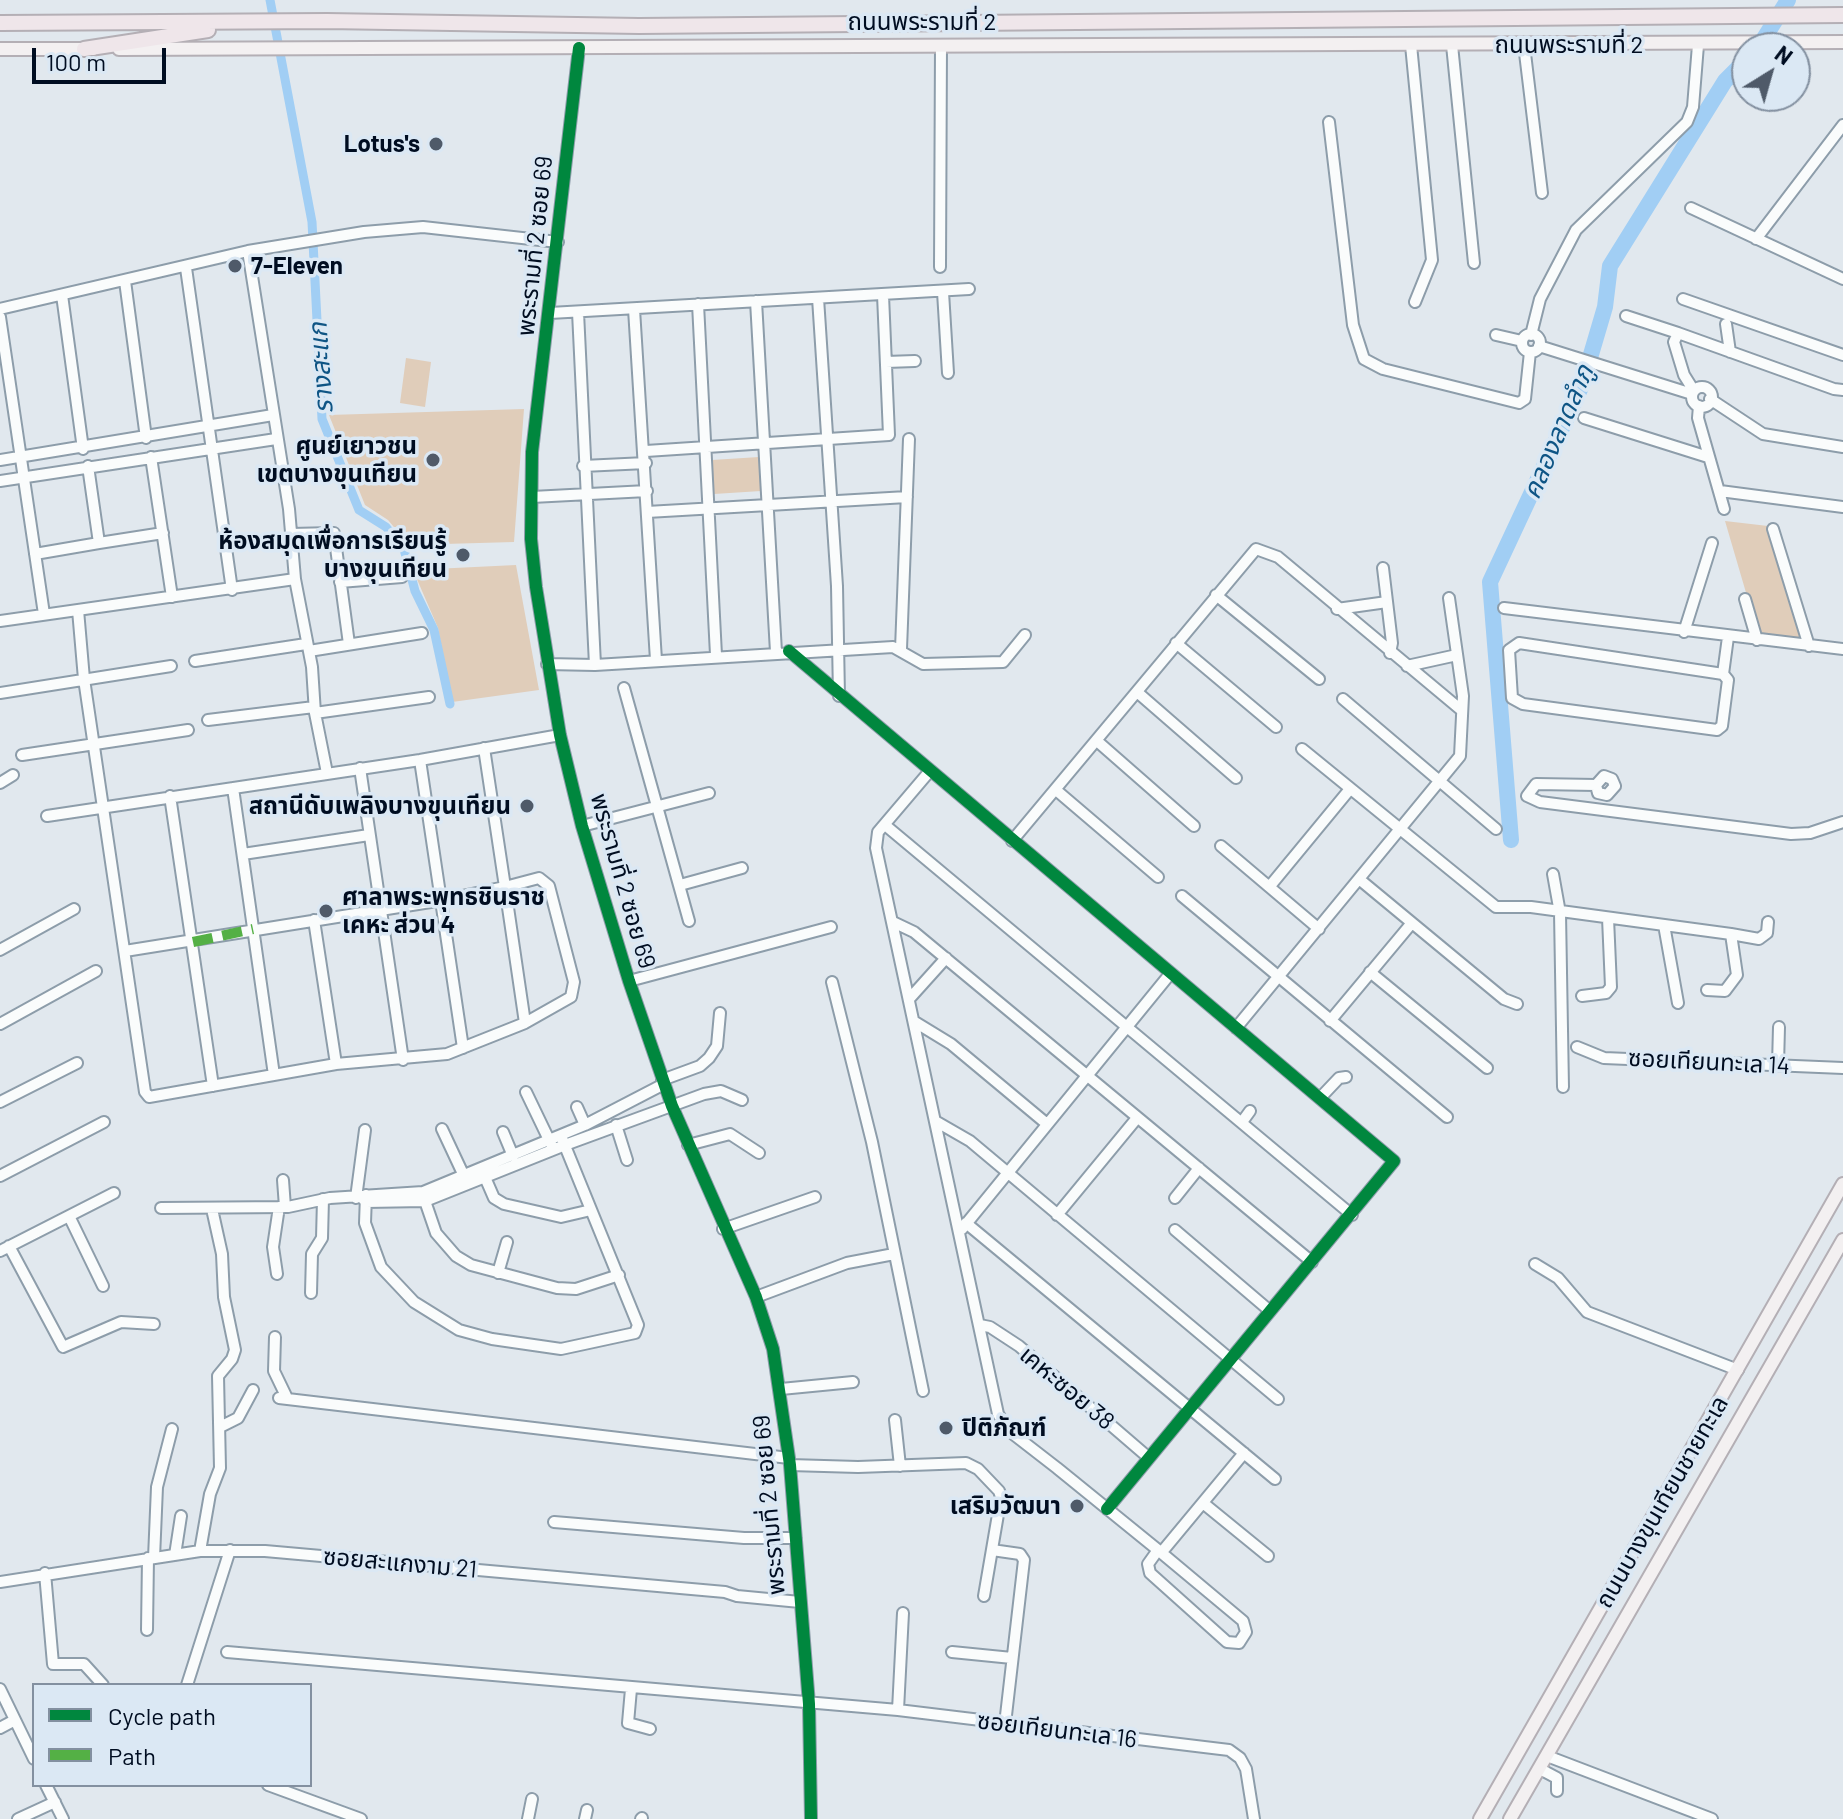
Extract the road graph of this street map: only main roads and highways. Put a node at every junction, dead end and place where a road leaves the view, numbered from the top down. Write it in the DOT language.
graph roads {
  1 [pos="1843,15"];
  2 [pos="1814,18"];
  3 [pos="0,23"];
  4 [pos="256,23"];
  5 [pos="1843,24"];
  6 [pos="1843,42"];
  7 [pos="0,49"];
  8 [pos="84,49"];
  9 [pos="1843,1184"];
  10 [pos="1843,1240"];
  11 [pos="1480,1819"];
  12 [pos="1510,1819"];
  1 -- 2 [label="highway"];
  2 -- 4 [label="highway, ถนนพระรามที่ 2"];
  2 -- 5 [label="highway"];
  3 -- 4 [label="highway, ถนนพระรามที่ 2"];
  4 -- 8 [label="highway"];
  6 -- 8 [label="main road, ถนนพระรามที่ 2"];
  7 -- 8 [label="main road, ถนนพระรามที่ 2"];
  9 -- 11 [label="main road, ถนนบางขุนเทียนชายทะเล"];
  10 -- 12 [label="main road, ถนนบางขุนเทียนชายทะเล"];
}
